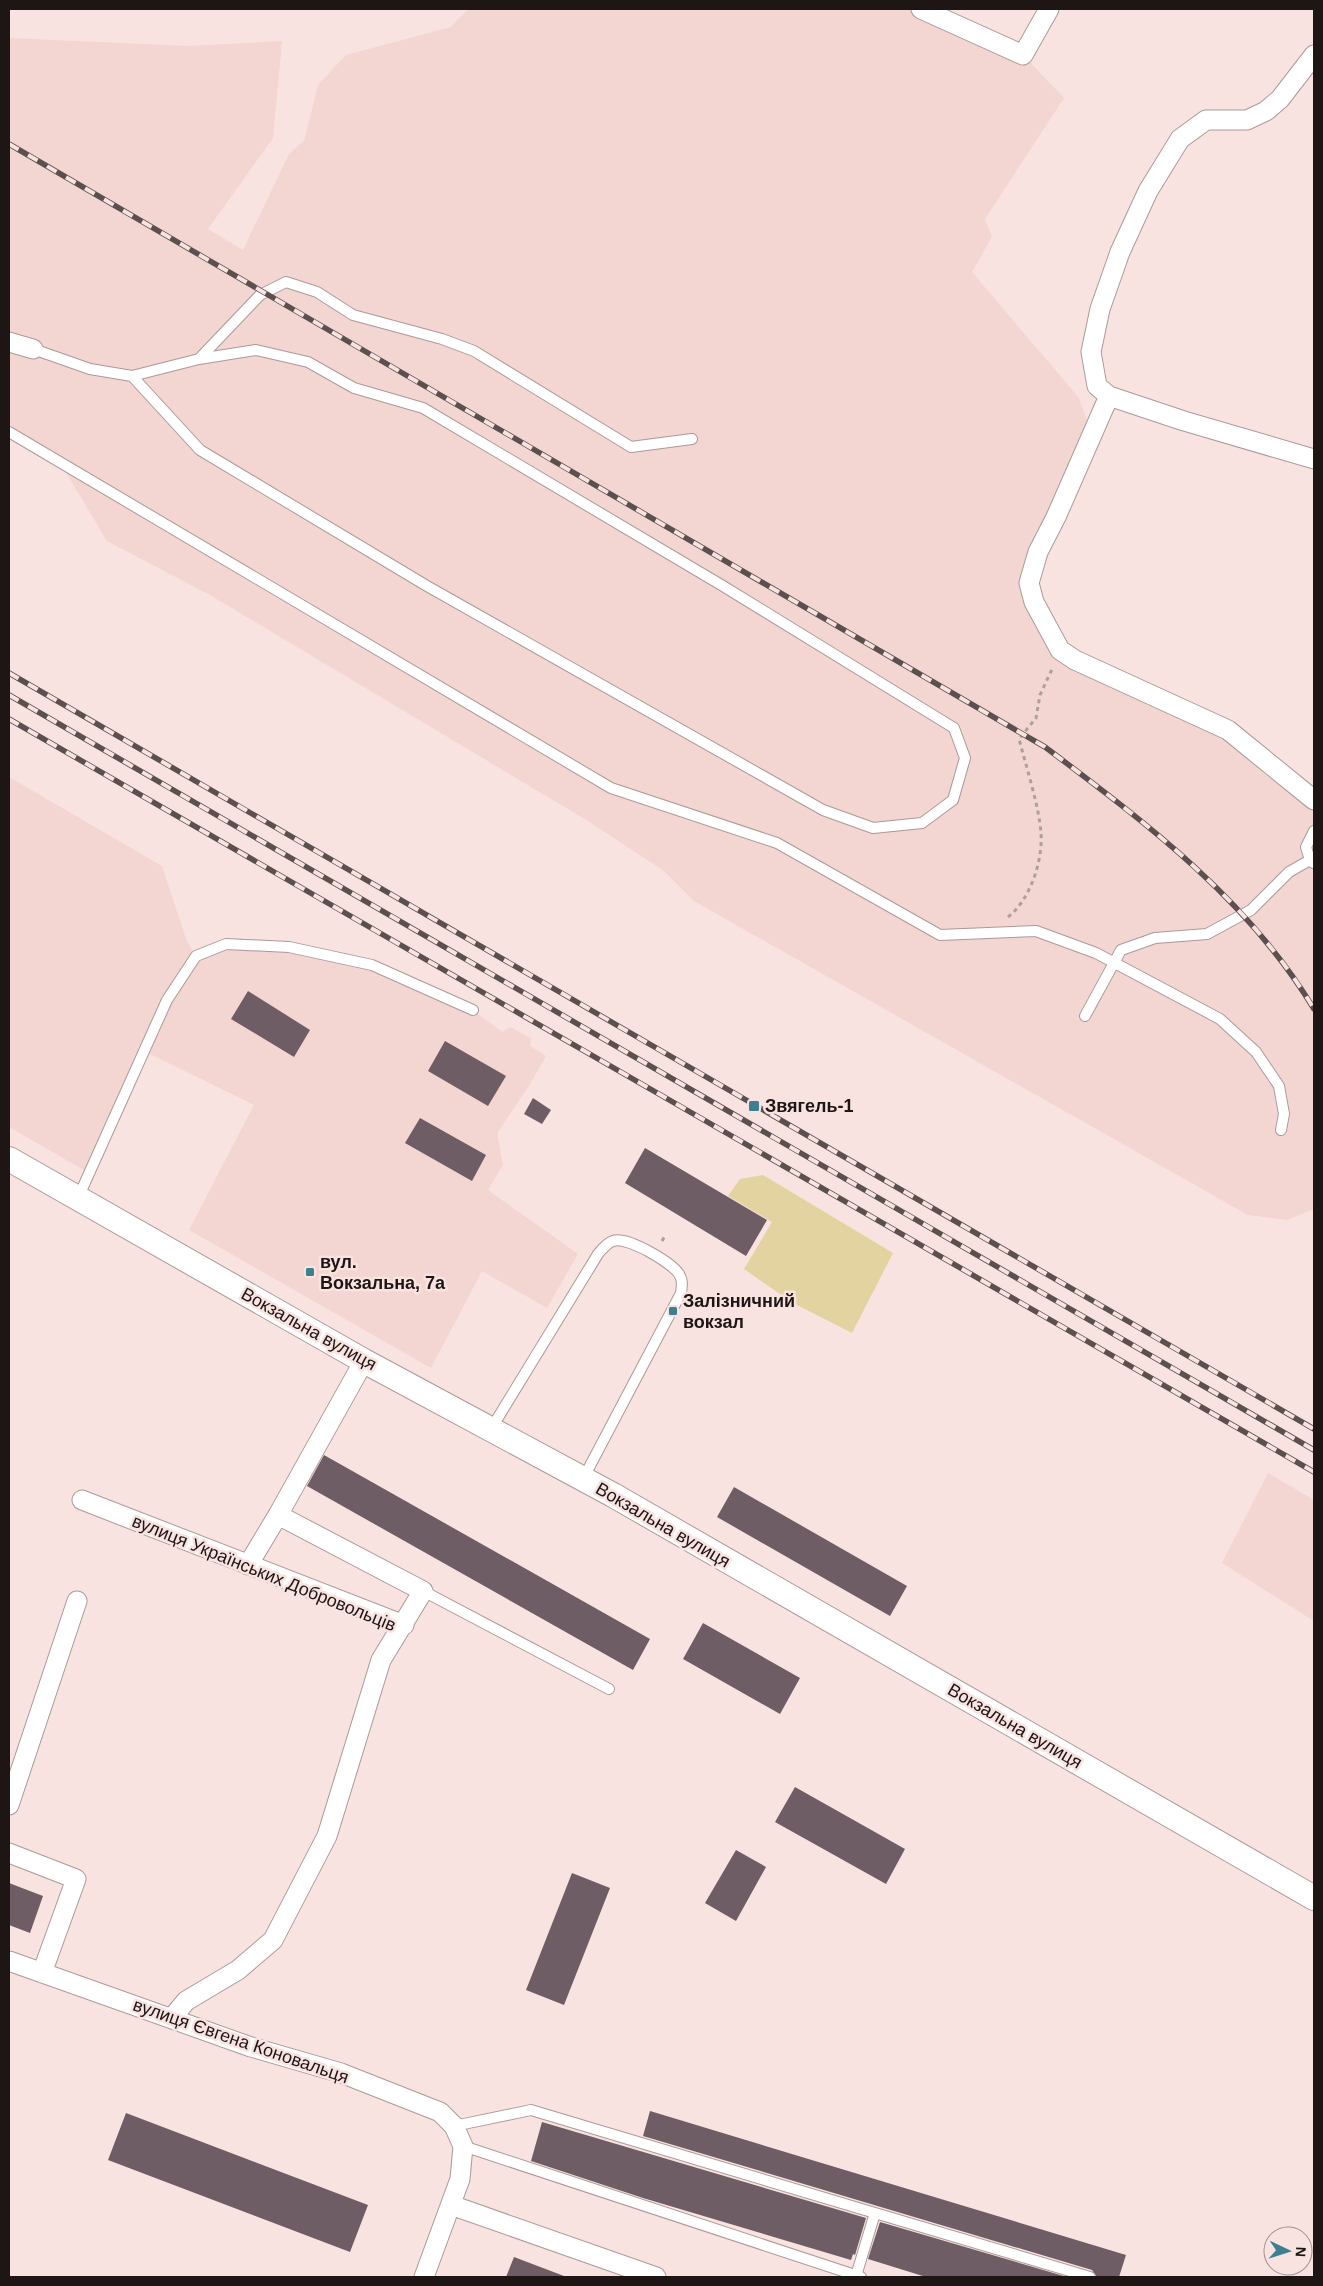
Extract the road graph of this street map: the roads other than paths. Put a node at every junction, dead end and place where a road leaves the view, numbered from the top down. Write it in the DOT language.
graph roads {
  1 [pos="922,9"];
  2 [pos="1049,9"];
  3 [pos="1314,55"];
  4 [pos="9,342"];
  5 [pos="33,349"];
  6 [pos="199,359"];
  7 [pos="132,376"];
  8 [pos="1110,396"];
  9 [pos="9,432"];
  10 [pos="692,439"];
  11 [pos="1314,460"];
  12 [pos="1314,800"];
  13 [pos="1314,831"];
  14 [pos="1312,862"];
  15 [pos="1114,963"];
  16 [pos="473,1010"];
  17 [pos="1085,1016"];
  18 [pos="1281,1130"];
  19 [pos="9,1159"];
  20 [pos="78,1198"];
  21 [pos="364,1361"];
  22 [pos="491,1429"];
  23 [pos="583,1479"];
  24 [pos="82,1500"];
  25 [pos="278,1515"];
  26 [pos="248,1565"];
  27 [pos="423,1591"];
  28 [pos="77,1601"];
  29 [pos="404,1625"];
  30 [pos="609,1688"];
  31 [pos="9,1805"];
  32 [pos="9,1854"];
  33 [pos="1314,1898"];
  34 [pos="9,1961"];
  35 [pos="42,1972"];
  36 [pos="172,2018"];
  37 [pos="454,2126"];
  38 [pos="463,2146"];
  39 [pos="451,2205"];
  40 [pos="875,2213"];
  41 [pos="859,2276"];
  42 [pos="424,2277"];
  43 [pos="656,2277"];
  44 [pos="1090,2277"];
  1 -- 2 [label="street"];
  3 -- 8 [label="street"];
  4 -- 5 [label="street"];
  5 -- 7 [label="lane"];
  6 -- 7 [label="lane"];
  6 -- 7 [label="lane"];
  6 -- 10 [label="lane"];
  8 -- 11 [label="street"];
  8 -- 12 [label="street"];
  9 -- 15 [label="lane"];
  13 -- 14 [label="lane"];
  14 -- 15 [label="lane"];
  15 -- 17 [label="lane"];
  15 -- 18 [label="lane"];
  16 -- 20 [label="lane"];
  19 -- 20 [label="street, Вокзальна вулиця"];
  20 -- 21 [label="street, Вокзальна вулиця"];
  21 -- 22 [label="street, Вокзальна вулиця"];
  21 -- 25 [label="street"];
  22 -- 23 [label="street, Вокзальна вулиця"];
  22 -- 23 [label="lane"];
  23 -- 33 [label="street, Вокзальна вулиця"];
  24 -- 26 [label="street, вулиця Українських Добровольців"];
  25 -- 26 [label="street"];
  25 -- 27 [label="street"];
  26 -- 29 [label="street, вулиця Українських Добровольців"];
  27 -- 29 [label="street"];
  27 -- 30 [label="lane"];
  28 -- 31 [label="street"];
  29 -- 36 [label="street, вулиця Українських Добровольців"];
  32 -- 35 [label="street"];
  34 -- 35 [label="street, вулиця Євгена Коновальця"];
  35 -- 36 [label="street, вулиця Євгена Коновальця"];
  36 -- 37 [label="street, вулиця Євгена Коновальця"];
  37 -- 38 [label="street"];
  37 -- 40 [label="lane"];
  38 -- 39 [label="street"];
  38 -- 41 [label="lane"];
  39 -- 42 [label="street"];
  39 -- 43 [label="street"];
  40 -- 41 [label="lane"];
  40 -- 44 [label="lane"];
}
